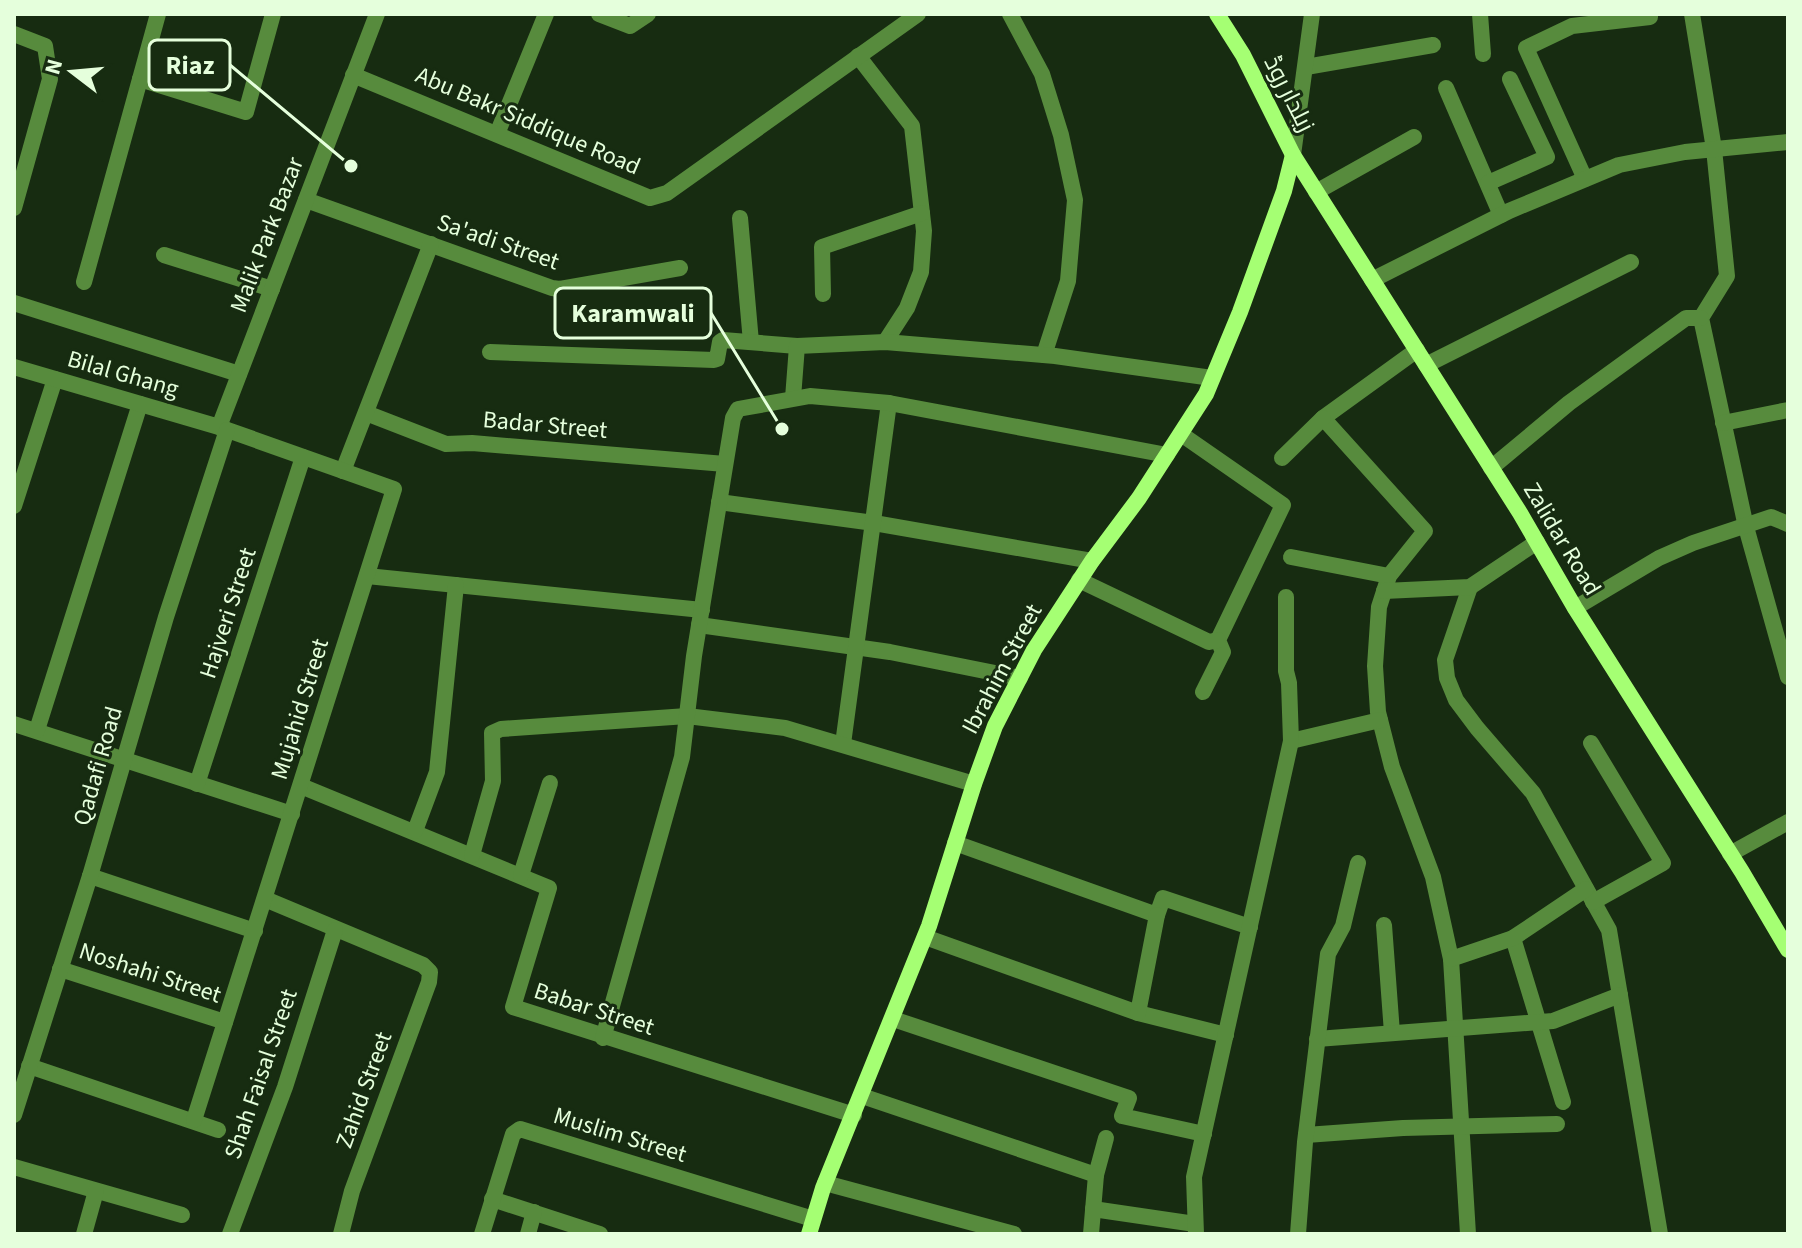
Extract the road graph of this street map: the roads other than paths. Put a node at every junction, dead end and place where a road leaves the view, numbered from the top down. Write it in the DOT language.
graph roads {
  1 [pos="158,14"];
  2 [pos="273,14"];
  3 [pos="377,14"];
  4 [pos="546,14"];
  5 [pos="599,14"];
  6 [pos="648,14"];
  7 [pos="918,14"];
  8 [pos="1010,14"];
  9 [pos="1217,14"];
  10 [pos="1312,14"];
  11 [pos="1480,14"];
  12 [pos="1650,14"];
  13 [pos="1692,14"];
  14 [pos="1591,19"];
  15 [pos="14,34"];
  16 [pos="1433,45"];
  17 [pos="1483,54"];
  18 [pos="858,56"];
  19 [pos="1306,67"];
  20 [pos="353,75"];
  21 [pos="140,79"];
  22 [pos="1510,79"];
  23 [pos="1446,88"];
  24 [pos="497,134"];
  25 [pos="1414,137"];
  26 [pos="1788,142"];
  27 [pos="1714,149"];
  28 [pos="1293,155"];
  29 [pos="1585,179"];
  30 [pos="1488,183"];
  31 [pos="1316,192"];
  32 [pos="306,200"];
  33 [pos="14,208"];
  34 [pos="922,213"];
  35 [pos="1501,215"];
  36 [pos="740,218"];
  37 [pos="431,244"];
  38 [pos="164,255"];
  39 [pos="1631,262"];
  40 [pos="680,268"];
  41 [pos="1372,280"];
  42 [pos="84,282"];
  43 [pos="272,289"];
  44 [pos="823,294"];
  45 [pos="14,303"];
  46 [pos="1701,318"];
  47 [pos="751,342"];
  48 [pos="885,342"];
  49 [pos="797,346"];
  50 [pos="490,352"];
  51 [pos="1044,355"];
  52 [pos="1422,358"];
  53 [pos="14,367"];
  54 [pos="239,374"];
  55 [pos="1212,378"];
  56 [pos="55,379"];
  57 [pos="793,398"];
  58 [pos="889,403"];
  59 [pos="140,404"];
  60 [pos="1788,410"];
  61 [pos="366,413"];
  62 [pos="1323,418"];
  63 [pos="1723,423"];
  64 [pos="223,429"];
  65 [pos="1181,434"];
  66 [pos="1167,455"];
  67 [pos="303,457"];
  68 [pos="1282,458"];
  69 [pos="725,464"];
  70 [pos="1491,468"];
  71 [pos="343,471"];
  72 [pos="719,502"];
  73 [pos="14,506"];
  74 [pos="874,523"];
  75 [pos="1788,524"];
  76 [pos="1746,527"];
  77 [pos="1537,542"];
  78 [pos="1291,557"];
  79 [pos="1092,561"];
  80 [pos="367,576"];
  81 [pos="1079,580"];
  82 [pos="1386,584"];
  83 [pos="456,585"];
  84 [pos="1470,587"];
  85 [pos="1286,597"];
  86 [pos="1575,608"];
  87 [pos="700,618"];
  88 [pos="1218,640"];
  89 [pos="856,647"];
  90 [pos="1788,677"];
  91 [pos="1020,678"];
  92 [pos="1203,692"];
  93 [pos="687,716"];
  94 [pos="1380,720"];
  95 [pos="14,724"];
  96 [pos="37,730"];
  97 [pos="1291,741"];
  98 [pos="1591,743"];
  99 [pos="843,744"];
  100 [pos="124,760"];
  101 [pos="550,783"];
  102 [pos="197,784"];
  103 [pos="974,784"];
  104 [pos="301,786"];
  105 [pos="292,814"];
  106 [pos="1788,822"];
  107 [pos="415,831"];
  108 [pos="955,843"];
  109 [pos="1730,854"];
  110 [pos="472,855"];
  111 [pos="1358,863"];
  112 [pos="521,875"];
  113 [pos="90,876"];
  114 [pos="1590,895"];
  115 [pos="265,899"];
  116 [pos="1157,915"];
  117 [pos="1384,925"];
  118 [pos="1250,927"];
  119 [pos="335,930"];
  120 [pos="255,931"];
  121 [pos="925,937"];
  122 [pos="1513,938"];
  123 [pos="1788,950"];
  124 [pos="1451,959"];
  125 [pos="60,969"];
  126 [pos="1620,995"];
  127 [pos="1138,1013"];
  128 [pos="893,1019"];
  129 [pos="225,1022"];
  130 [pos="1540,1022"];
  131 [pos="1455,1028"];
  132 [pos="1392,1033"];
  133 [pos="1226,1035"];
  134 [pos="603,1038"];
  135 [pos="1317,1039"];
  136 [pos="29,1066"];
  137 [pos="862,1096"];
  138 [pos="1563,1102"];
  139 [pos="14,1115"];
  140 [pos="854,1115"];
  141 [pos="194,1120"];
  142 [pos="1557,1124"];
  143 [pos="1461,1126"];
  144 [pos="218,1130"];
  145 [pos="1204,1134"];
  146 [pos="1306,1135"];
  147 [pos="1106,1138"];
  148 [pos="14,1167"];
  149 [pos="1096,1175"];
  150 [pos="825,1183"];
  151 [pos="96,1191"];
  152 [pos="492,1199"];
  153 [pos="1093,1209"];
  154 [pos="534,1212"];
  155 [pos="182,1215"];
  156 [pos="811,1226"];
  157 [pos="1196,1229"];
  158 [pos="84,1234"];
  159 [pos="230,1234"];
  160 [pos="341,1234"];
  161 [pos="482,1234"];
  162 [pos="528,1234"];
  163 [pos="600,1234"];
  164 [pos="1014,1234"];
  165 [pos="1091,1234"];
  166 [pos="1298,1234"];
  167 [pos="1468,1234"];
  168 [pos="1660,1234"];
  1 -- 21 [label="street"];
  2 -- 21 [label="street"];
  3 -- 20 [label="street, Malik Park Bazar"];
  4 -- 24 [label="street"];
  5 -- 6 [label="street"];
  7 -- 18 [label="street, Abu Bakr Siddique Road"];
  8 -- 51 [label="street"];
  9 -- 28 [label="main road, زیلدار روڈ"];
  10 -- 19 [label="street"];
  11 -- 17 [label="street"];
  12 -- 14 [label="street"];
  13 -- 27 [label="street"];
  14 -- 29 [label="street"];
  15 -- 33 [label="street"];
  16 -- 19 [label="street"];
  18 -- 24 [label="street, Abu Bakr Siddique Road"];
  18 -- 34 [label="street"];
  19 -- 28 [label="street"];
  20 -- 24 [label="street, Abu Bakr Siddique Road"];
  20 -- 32 [label="street, Malik Park Bazar"];
  21 -- 42 [label="street"];
  22 -- 30 [label="street"];
  23 -- 30 [label="street"];
  25 -- 31 [label="street"];
  26 -- 27 [label="street"];
  27 -- 29 [label="street"];
  27 -- 46 [label="street"];
  28 -- 31 [label="main road, Zalidar Road"];
  28 -- 55 [label="main road, Ibrahim Street"];
  29 -- 35 [label="street"];
  30 -- 35 [label="street"];
  31 -- 41 [label="main road, Zalidar Road"];
  32 -- 37 [label="street, Sa'adi Street"];
  32 -- 43 [label="street, Malik Park Bazar"];
  34 -- 44 [label="street"];
  34 -- 48 [label="street"];
  35 -- 41 [label="street"];
  36 -- 47 [label="street"];
  37 -- 40 [label="street, Sa'adi Street"];
  37 -- 61 [label="street"];
  38 -- 43 [label="street"];
  39 -- 52 [label="street"];
  41 -- 52 [label="main road, Zalidar Road"];
  43 -- 54 [label="street, Malik Park Bazar"];
  45 -- 54 [label="street"];
  46 -- 63 [label="street"];
  46 -- 70 [label="street"];
  47 -- 49 [label="street"];
  47 -- 50 [label="street"];
  48 -- 49 [label="street"];
  48 -- 51 [label="street"];
  49 -- 57 [label="street"];
  51 -- 55 [label="street"];
  52 -- 62 [label="street"];
  52 -- 70 [label="main road, Zalidar Road"];
  53 -- 56 [label="street, Bilal Ghang"];
  54 -- 64 [label="street, Malik Park Bazar"];
  55 -- 65 [label="main road, Ibrahim Street"];
  56 -- 59 [label="street, Bilal Ghang"];
  56 -- 73 [label="street"];
  57 -- 58 [label="street"];
  57 -- 69 [label="street"];
  58 -- 66 [label="street"];
  58 -- 74 [label="street"];
  59 -- 64 [label="street, Bilal Ghang"];
  59 -- 96 [label="street"];
  60 -- 63 [label="street"];
  61 -- 69 [label="street, Badar Street"];
  61 -- 71 [label="street"];
  62 -- 68 [label="street"];
  62 -- 82 [label="street"];
  63 -- 76 [label="street"];
  64 -- 67 [label="street, Mujahid Street"];
  64 -- 100 [label="street, Qadafi Road"];
  65 -- 66 [label="main road, Ibrahim Street"];
  65 -- 88 [label="street"];
  66 -- 79 [label="main road, Ibrahim Street"];
  67 -- 71 [label="street, Mujahid Street"];
  67 -- 102 [label="street, Hajveri Street"];
  69 -- 72 [label="street"];
  70 -- 77 [label="main road, Zalidar Road"];
  71 -- 80 [label="street, Mujahid Street"];
  72 -- 74 [label="street"];
  72 -- 87 [label="street"];
  74 -- 79 [label="street"];
  74 -- 89 [label="street"];
  75 -- 76 [label="street"];
  76 -- 86 [label="street"];
  76 -- 90 [label="street"];
  77 -- 84 [label="street"];
  77 -- 86 [label="main road, Zalidar Road"];
  78 -- 82 [label="street"];
  79 -- 81 [label="main road, Ibrahim Street"];
  80 -- 83 [label="street"];
  80 -- 104 [label="street, Mujahid Street"];
  81 -- 88 [label="street"];
  81 -- 91 [label="main road, Ibrahim Street"];
  82 -- 84 [label="street"];
  82 -- 94 [label="street"];
  83 -- 87 [label="street"];
  83 -- 107 [label="street"];
  84 -- 114 [label="street"];
  85 -- 97 [label="street"];
  86 -- 109 [label="main road, Zalidar Road"];
  87 -- 89 [label="street"];
  87 -- 93 [label="street"];
  88 -- 92 [label="street"];
  89 -- 91 [label="street"];
  89 -- 99 [label="street"];
  91 -- 103 [label="main road, Ibrahim Street"];
  93 -- 99 [label="street"];
  93 -- 110 [label="street"];
  93 -- 134 [label="street"];
  94 -- 97 [label="street"];
  94 -- 124 [label="street"];
  95 -- 96 [label="street"];
  96 -- 100 [label="street"];
  97 -- 118 [label="street"];
  98 -- 114 [label="street"];
  99 -- 103 [label="street"];
  100 -- 102 [label="street"];
  100 -- 113 [label="street, Qadafi Road"];
  101 -- 112 [label="street"];
  102 -- 105 [label="street"];
  103 -- 108 [label="main road, Ibrahim Street"];
  104 -- 105 [label="street, Mujahid Street"];
  104 -- 107 [label="street, Babar Street"];
  105 -- 115 [label="street, Mujahid Street"];
  106 -- 109 [label="street"];
  107 -- 110 [label="street, Babar Street"];
  108 -- 116 [label="street"];
  108 -- 121 [label="main road, Ibrahim Street"];
  109 -- 123 [label="main road, Zalidar Road"];
  110 -- 112 [label="street, Babar Street"];
  111 -- 135 [label="street"];
  112 -- 134 [label="street, Babar Street"];
  113 -- 120 [label="street"];
  113 -- 125 [label="street, Qadafi Road"];
  114 -- 122 [label="street"];
  114 -- 126 [label="street"];
  115 -- 119 [label="street"];
  115 -- 120 [label="street, Mujahid Street"];
  116 -- 118 [label="street"];
  116 -- 127 [label="street"];
  117 -- 132 [label="street"];
  118 -- 133 [label="street"];
  119 -- 159 [label="street, Shah Faisal Street"];
  119 -- 160 [label="street, Zahid Street"];
  120 -- 129 [label="street, Mujahid Street"];
  121 -- 127 [label="street"];
  121 -- 128 [label="main road, Ibrahim Street"];
  122 -- 124 [label="street"];
  122 -- 130 [label="street"];
  124 -- 131 [label="street"];
  125 -- 129 [label="street, Noshahi Street"];
  125 -- 136 [label="street, Qadafi Road"];
  126 -- 130 [label="street"];
  126 -- 168 [label="street"];
  127 -- 133 [label="street"];
  128 -- 137 [label="main road, Ibrahim Street"];
  128 -- 145 [label="street"];
  129 -- 141 [label="street, Mujahid Street"];
  130 -- 131 [label="street"];
  130 -- 138 [label="street"];
  131 -- 132 [label="street"];
  131 -- 143 [label="street"];
  132 -- 135 [label="street"];
  133 -- 145 [label="street"];
  134 -- 140 [label="street, Babar Street"];
  135 -- 146 [label="street"];
  136 -- 139 [label="street, Qadafi Road"];
  136 -- 141 [label="street"];
  137 -- 140 [label="main road, Ibrahim Street"];
  137 -- 149 [label="street"];
  140 -- 150 [label="main road, Ibrahim Street"];
  141 -- 144 [label="street"];
  142 -- 143 [label="street"];
  143 -- 146 [label="street"];
  143 -- 167 [label="street"];
  145 -- 157 [label="street"];
  146 -- 166 [label="street"];
  147 -- 149 [label="street"];
  148 -- 151 [label="street"];
  149 -- 153 [label="street"];
  150 -- 156 [label="main road, Ibrahim Street"];
  150 -- 164 [label="street"];
  151 -- 155 [label="street"];
  151 -- 158 [label="street"];
  152 -- 154 [label="street"];
  152 -- 156 [label="street, Muslim Street"];
  152 -- 161 [label="street, Muslim Street"];
  153 -- 157 [label="street"];
  153 -- 165 [label="street"];
  154 -- 162 [label="street"];
  154 -- 163 [label="street"];
}
